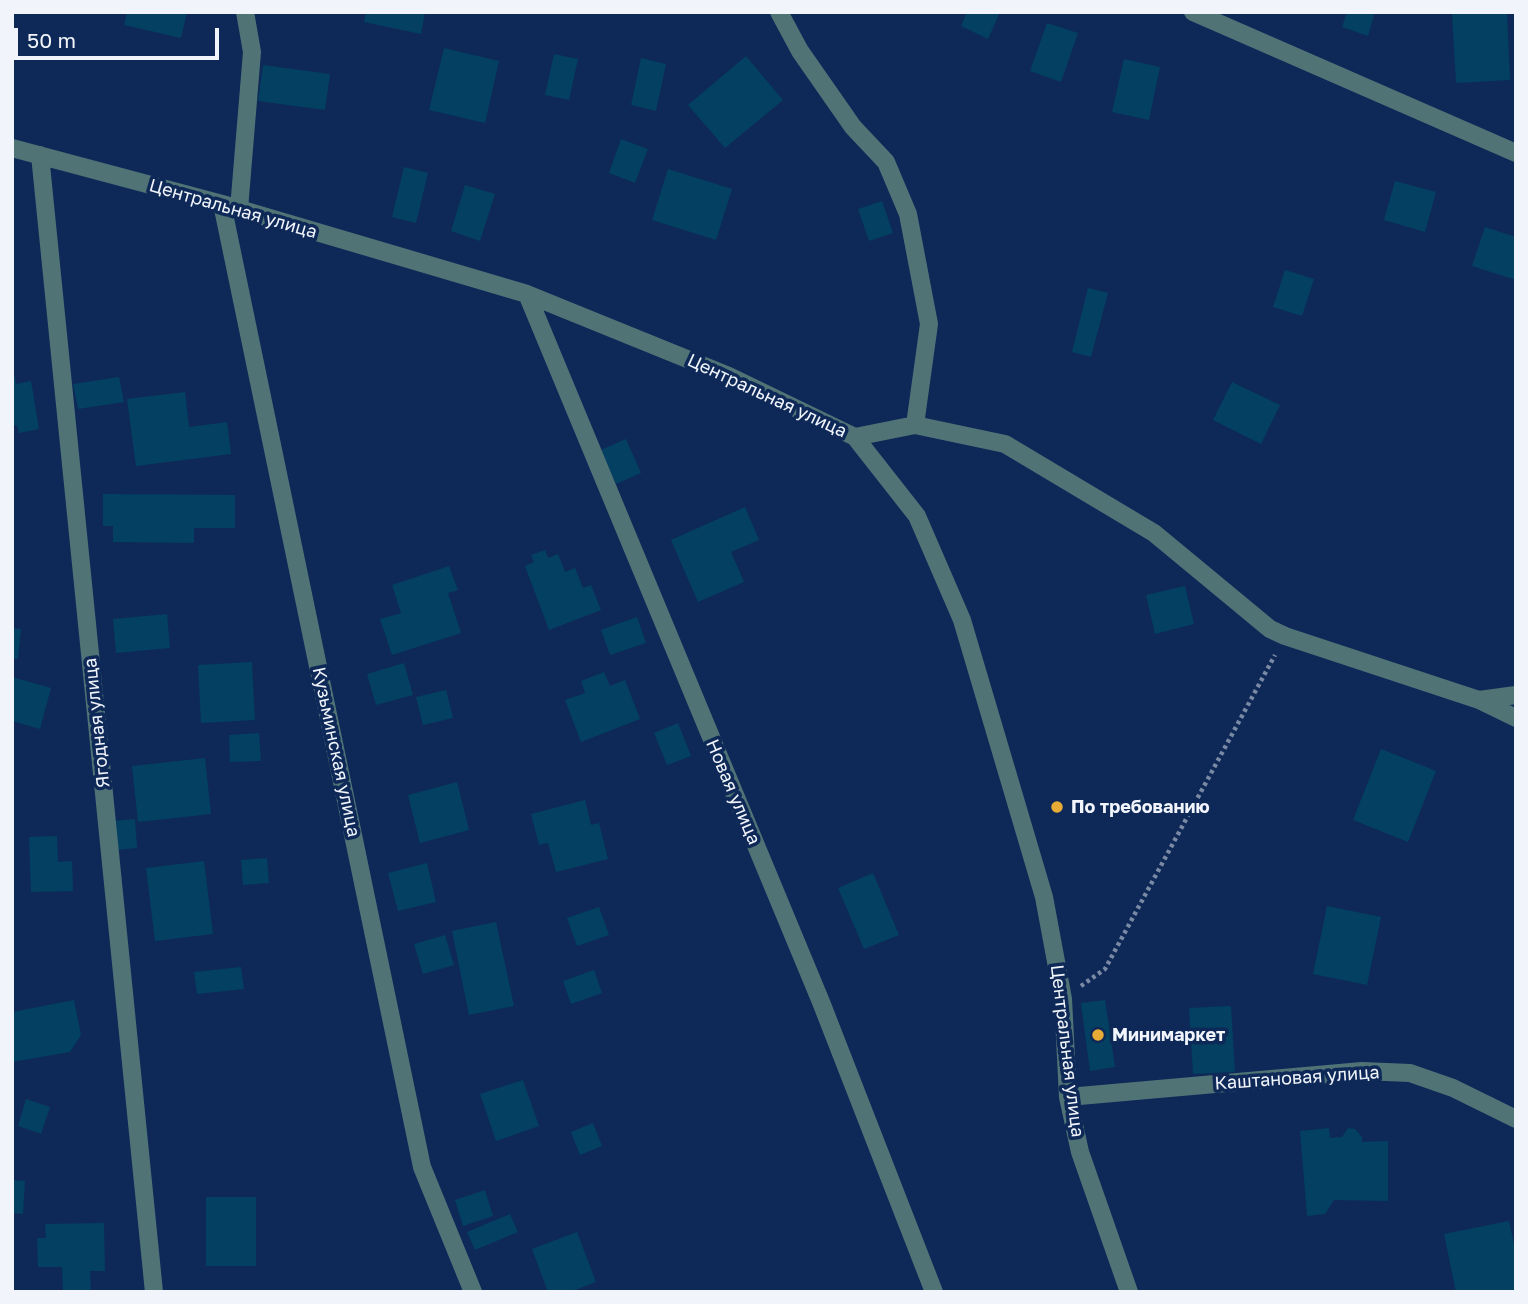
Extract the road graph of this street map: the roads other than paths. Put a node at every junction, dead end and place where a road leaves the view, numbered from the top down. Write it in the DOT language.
graph roads {
  1 [pos="245,12"];
  2 [pos="779,12"];
  3 [pos="1193,12"];
  4 [pos="12,148"];
  5 [pos="1516,153"];
  6 [pos="40,155"];
  7 [pos="230,207"];
  8 [pos="527,294"];
  9 [pos="915,425"];
  10 [pos="855,437"];
  11 [pos="1516,695"];
  12 [pos="1479,701"];
  13 [pos="1516,718"];
  14 [pos="1068,1097"];
  15 [pos="1516,1119"];
  16 [pos="154,1292"];
  17 [pos="473,1292"];
  18 [pos="934,1292"];
  19 [pos="1129,1292"];
  1 -- 7 [label="street, Кузьминская улица"];
  2 -- 9 [label="street"];
  3 -- 5 [label="street"];
  4 -- 6 [label="street, Центральная улица"];
  6 -- 7 [label="street, Центральная улица"];
  6 -- 16 [label="street, Ягодная улица"];
  7 -- 8 [label="street, Центральная улица"];
  7 -- 17 [label="street, Кузьминская улица"];
  8 -- 10 [label="street, Центральная улица"];
  8 -- 18 [label="street, Новая улица"];
  9 -- 10 [label="street"];
  9 -- 12 [label="street"];
  10 -- 14 [label="street, Центральная улица"];
  11 -- 12 [label="street"];
  12 -- 13 [label="street"];
  14 -- 15 [label="street, Каштановая улица"];
  14 -- 19 [label="street, Центральная улица"];
}
